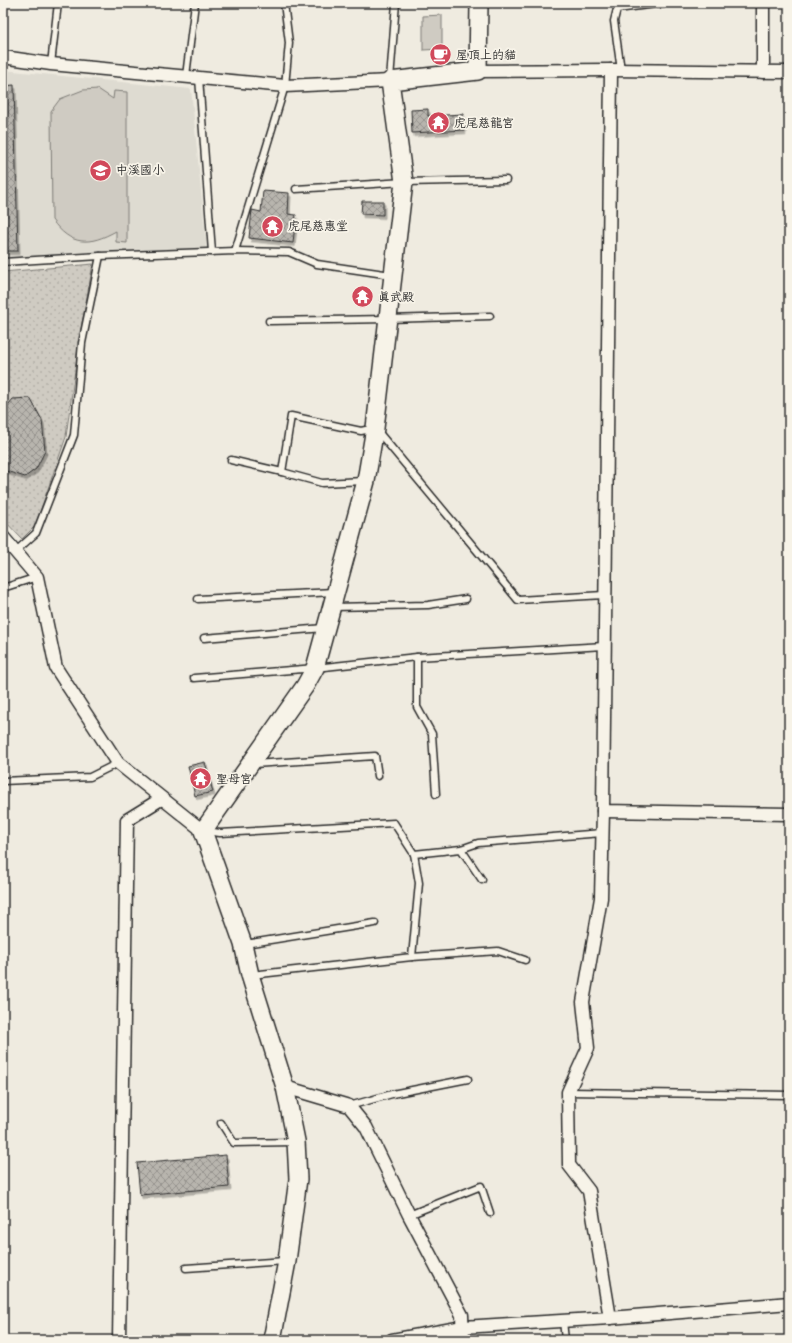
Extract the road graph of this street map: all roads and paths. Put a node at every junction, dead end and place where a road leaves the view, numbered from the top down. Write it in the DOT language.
graph roads {
  1 [pos="58,3"];
  2 [pos="195,3"];
  3 [pos="284,3"];
  4 [pos="396,3"];
  5 [pos="479,3"];
  6 [pos="664,3"];
  7 [pos="763,3"];
  8 [pos="3,57"];
  9 [pos="51,64"];
  10 [pos="616,70"];
  11 [pos="478,71"];
  12 [pos="763,72"];
  13 [pos="789,72"];
  14 [pos="186,76"];
  15 [pos="198,78"];
  16 [pos="390,81"];
  17 [pos="285,86"];
  18 [pos="506,180"];
  19 [pos="404,182"];
  20 [pos="296,189"];
  21 [pos="235,251"];
  22 [pos="212,252"];
  23 [pos="100,256"];
  24 [pos="3,262"];
  25 [pos="393,275"];
  26 [pos="490,316"];
  27 [pos="388,319"];
  28 [pos="269,321"];
  29 [pos="375,428"];
  30 [pos="231,460"];
  31 [pos="282,472"];
  32 [pos="366,482"];
  33 [pos="3,537"];
  34 [pos="16,551"];
  35 [pos="37,577"];
  36 [pos="3,588"];
  37 [pos="604,595"];
  38 [pos="198,599"];
  39 [pos="333,599"];
  40 [pos="466,599"];
  41 [pos="325,628"];
  42 [pos="204,638"];
  43 [pos="604,646"];
  44 [pos="417,657"];
  45 [pos="315,668"];
  46 [pos="194,678"];
  47 [pos="118,763"];
  48 [pos="250,764"];
  49 [pos="378,776"];
  50 [pos="3,781"];
  51 [pos="436,794"];
  52 [pos="161,799"];
  53 [pos="603,810"];
  54 [pos="789,814"];
  55 [pos="203,831"];
  56 [pos="602,834"];
  57 [pos="461,850"];
  58 [pos="414,854"];
  59 [pos="482,880"];
  60 [pos="375,923"];
  61 [pos="243,944"];
  62 [pos="412,957"];
  63 [pos="526,960"];
  64 [pos="250,975"];
  65 [pos="468,1079"];
  66 [pos="285,1087"];
  67 [pos="568,1092"];
  68 [pos="789,1095"];
  69 [pos="349,1106"];
  70 [pos="222,1123"];
  71 [pos="296,1142"];
  72 [pos="490,1213"];
  73 [pos="409,1215"];
  74 [pos="287,1261"];
  75 [pos="186,1268"];
  76 [pos="789,1303"];
  77 [pos="610,1318"];
  78 [pos="563,1321"];
  79 [pos="463,1327"];
  80 [pos="119,1340"];
  81 [pos="272,1340"];
  82 [pos="392,1340"];
  83 [pos="463,1340"];
  84 [pos="565,1340"];
  1 -- 9 [label="lane"];
  2 -- 14 [label="lane"];
  3 -- 17 [label="lane"];
  4 -- 16 [label="lane"];
  5 -- 11 [label="street"];
  6 -- 10 [label="lane"];
  7 -- 12 [label="street"];
  8 -- 9 [label="street"];
  9 -- 14 [label="street"];
  10 -- 11 [label="street"];
  10 -- 12 [label="street"];
  10 -- 37 [label="street"];
  11 -- 16 [label="street"];
  12 -- 13 [label="street"];
  14 -- 15 [label="street"];
  15 -- 17 [label="street"];
  15 -- 22 [label="lane"];
  16 -- 17 [label="street"];
  16 -- 19 [label="street"];
  17 -- 21 [label="lane"];
  18 -- 19 [label="lane"];
  19 -- 20 [label="lane"];
  19 -- 25 [label="street"];
  21 -- 22 [label="lane"];
  21 -- 25 [label="lane"];
  22 -- 23 [label="lane"];
  23 -- 24 [label="lane"];
  23 -- 34 [label="lane"];
  25 -- 27 [label="street"];
  26 -- 27 [label="lane"];
  27 -- 28 [label="lane"];
  27 -- 29 [label="street"];
  29 -- 31 [label="lane"];
  29 -- 32 [label="street"];
  29 -- 37 [label="lane"];
  30 -- 31 [label="lane"];
  31 -- 32 [label="lane"];
  32 -- 39 [label="street"];
  33 -- 34 [label="street"];
  34 -- 35 [label="street"];
  35 -- 36 [label="lane"];
  35 -- 47 [label="street"];
  37 -- 43 [label="street"];
  38 -- 39 [label="lane"];
  39 -- 40 [label="lane"];
  39 -- 41 [label="street"];
  41 -- 42 [label="lane"];
  41 -- 45 [label="street"];
  43 -- 44 [label="lane"];
  43 -- 53 [label="street"];
  44 -- 45 [label="lane"];
  44 -- 51 [label="lane"];
  45 -- 46 [label="lane"];
  45 -- 48 [label="street"];
  47 -- 50 [label="lane"];
  47 -- 52 [label="street"];
  48 -- 49 [label="lane"];
  48 -- 55 [label="street"];
  52 -- 55 [label="street"];
  52 -- 80 [label="street"];
  53 -- 54 [label="street"];
  53 -- 56 [label="street"];
  55 -- 58 [label="lane"];
  55 -- 61 [label="street"];
  56 -- 57 [label="lane"];
  56 -- 67 [label="street"];
  57 -- 58 [label="lane"];
  57 -- 59 [label="lane"];
  58 -- 62 [label="lane"];
  60 -- 61 [label="lane"];
  61 -- 64 [label="street"];
  62 -- 63 [label="lane"];
  62 -- 64 [label="lane"];
  64 -- 66 [label="street"];
  65 -- 69 [label="lane"];
  66 -- 69 [label="street"];
  66 -- 71 [label="street"];
  67 -- 68 [label="lane"];
  67 -- 77 [label="street"];
  69 -- 73 [label="street"];
  70 -- 71 [label="lane"];
  71 -- 74 [label="street"];
  72 -- 73 [label="lane"];
  73 -- 79 [label="street"];
  74 -- 75 [label="lane"];
  74 -- 81 [label="street"];
  76 -- 77 [label="street"];
  77 -- 78 [label="street"];
  78 -- 79 [label="street"];
  78 -- 84 [label="lane"];
  79 -- 82 [label="street"];
  79 -- 83 [label="street"];
}
